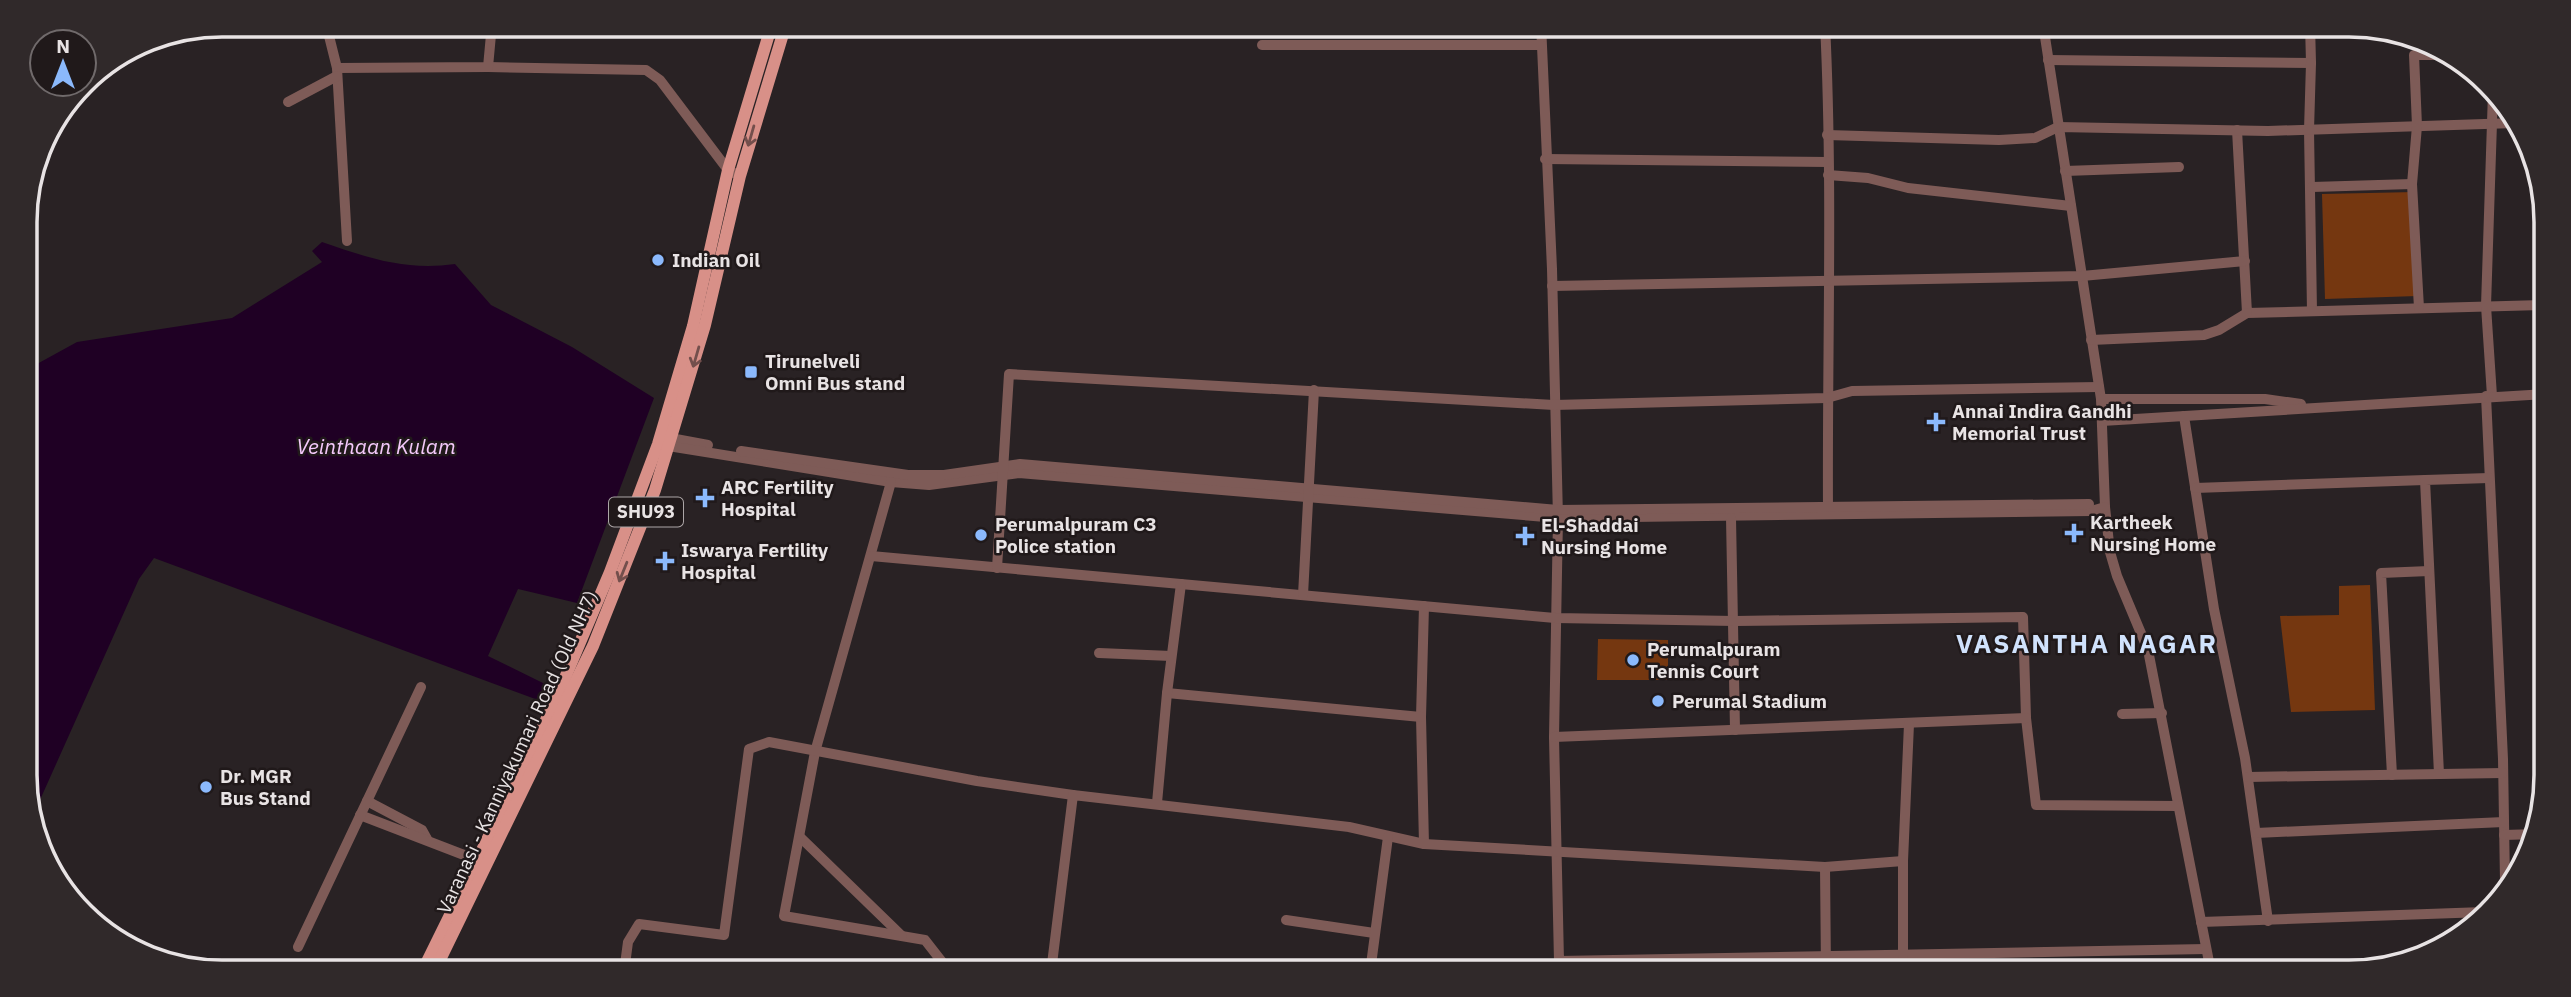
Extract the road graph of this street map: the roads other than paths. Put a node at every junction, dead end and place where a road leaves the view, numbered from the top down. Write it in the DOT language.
graph roads {
  1 [pos="329,37"];
  2 [pos="491,37"];
  3 [pos="769,37"];
  4 [pos="781,37"];
  5 [pos="1541,37"];
  6 [pos="1825,37"];
  7 [pos="2045,37"];
  8 [pos="2310,37"];
  9 [pos="1541,44"];
  10 [pos="1262,45"];
  11 [pos="2429,55"];
  12 [pos="2048,60"];
  13 [pos="2311,63"];
  14 [pos="488,66"];
  15 [pos="337,72"];
  16 [pos="288,102"];
  17 [pos="2493,105"];
  18 [pos="2506,123"];
  19 [pos="2492,124"];
  20 [pos="2417,126"];
  21 [pos="2059,127"];
  22 [pos="2237,130"];
  23 [pos="2309,130"];
  24 [pos="1827,135"];
  25 [pos="1545,159"];
  26 [pos="1828,162"];
  27 [pos="2179,167"];
  28 [pos="2065,171"];
  29 [pos="734,173"];
  30 [pos="1828,175"];
  31 [pos="2412,184"];
  32 [pos="2312,187"];
  33 [pos="2071,206"];
  34 [pos="347,241"];
  35 [pos="2245,261"];
  36 [pos="2082,276"];
  37 [pos="1830,281"];
  38 [pos="1552,286"];
  39 [pos="2534,305"];
  40 [pos="2486,306"];
  41 [pos="2419,308"];
  42 [pos="2312,311"];
  43 [pos="2247,313"];
  44 [pos="2091,340"];
  45 [pos="1314,390"];
  46 [pos="2100,393"];
  47 [pos="2534,394"];
  48 [pos="2489,396"];
  49 [pos="1827,398"];
  50 [pos="1554,405"];
  51 [pos="2321,407"];
  52 [pos="2184,416"];
  53 [pos="2102,421"];
  54 [pos="665,441"];
  55 [pos="1001,469"];
  56 [pos="2489,478"];
  57 [pos="2425,480"];
  58 [pos="891,482"];
  59 [pos="2195,488"];
  60 [pos="1308,492"];
  61 [pos="2105,507"];
  62 [pos="1828,512"];
  63 [pos="1558,514"];
  64 [pos="1731,518"];
  65 [pos="871,556"];
  66 [pos="997,568"];
  67 [pos="2429,571"];
  68 [pos="1181,584"];
  69 [pos="1303,595"];
  70 [pos="1424,606"];
  71 [pos="1555,618"];
  72 [pos="1735,621"];
  73 [pos="1099,653"];
  74 [pos="1171,656"];
  75 [pos="421,687"];
  76 [pos="1167,693"];
  77 [pos="2162,713"];
  78 [pos="2122,714"];
  79 [pos="1421,717"];
  80 [pos="2026,718"];
  81 [pos="1909,724"];
  82 [pos="1735,730"];
  83 [pos="1554,737"];
  84 [pos="815,751"];
  85 [pos="2503,773"];
  86 [pos="2439,774"];
  87 [pos="2392,775"];
  88 [pos="2248,777"];
  89 [pos="1073,795"];
  90 [pos="367,801"];
  91 [pos="1157,803"];
  92 [pos="2178,806"];
  93 [pos="360,816"];
  94 [pos="2504,822"];
  95 [pos="2256,833"];
  96 [pos="2524,834"];
  97 [pos="2504,835"];
  98 [pos="800,837"];
  99 [pos="1388,837"];
  100 [pos="427,839"];
  101 [pos="1424,844"];
  102 [pos="1557,849"];
  103 [pos="477,860"];
  104 [pos="1903,861"];
  105 [pos="1825,867"];
  106 [pos="2505,875"];
  107 [pos="2473,912"];
  108 [pos="1286,920"];
  109 [pos="2268,921"];
  110 [pos="2201,922"];
  111 [pos="1374,933"];
  112 [pos="902,936"];
  113 [pos="298,947"];
  114 [pos="2206,949"];
  115 [pos="1903,956"];
  116 [pos="1826,957"];
  117 [pos="428,960"];
  118 [pos="440,960"];
  119 [pos="626,960"];
  120 [pos="941,960"];
  121 [pos="1052,960"];
  122 [pos="1371,960"];
  123 [pos="1559,960"];
  124 [pos="1746,960"];
  125 [pos="2208,960"];
  1 -- 15 [label="street"];
  2 -- 14 [label="street"];
  3 -- 29 [label="main road, Varanasi - Kanniyakumari Road (Old NH7) / SHU93"];
  4 -- 29 [label="main road, Varanasi - Kanniyakumari Road (Old NH7) / SHU93, one-way"];
  5 -- 9 [label="street"];
  6 -- 24 [label="street"];
  7 -- 12 [label="street"];
  8 -- 13 [label="street"];
  9 -- 10 [label="street"];
  9 -- 25 [label="street"];
  11 -- 20 [label="street"];
  12 -- 13 [label="street"];
  12 -- 21 [label="street"];
  13 -- 23 [label="street"];
  14 -- 15 [label="street"];
  14 -- 29 [label="street"];
  15 -- 16 [label="street"];
  15 -- 34 [label="street"];
  17 -- 19 [label="street"];
  18 -- 19 [label="street"];
  19 -- 20 [label="street"];
  19 -- 40 [label="street"];
  20 -- 23 [label="street"];
  20 -- 31 [label="street"];
  21 -- 22 [label="street"];
  21 -- 24 [label="street"];
  21 -- 28 [label="street"];
  22 -- 23 [label="street"];
  22 -- 35 [label="street"];
  23 -- 32 [label="street"];
  24 -- 26 [label="street"];
  25 -- 26 [label="street"];
  25 -- 38 [label="street"];
  26 -- 30 [label="street"];
  27 -- 28 [label="street"];
  28 -- 33 [label="street"];
  29 -- 54 [label="main road, Varanasi - Kanniyakumari Road (Old NH7) / SHU93"];
  30 -- 33 [label="street"];
  30 -- 37 [label="street"];
  31 -- 32 [label="street"];
  31 -- 41 [label="street"];
  32 -- 42 [label="street"];
  33 -- 36 [label="street"];
  35 -- 36 [label="street"];
  35 -- 43 [label="street"];
  36 -- 37 [label="street"];
  36 -- 44 [label="street"];
  37 -- 38 [label="street"];
  37 -- 49 [label="street"];
  38 -- 50 [label="street"];
  39 -- 40 [label="street"];
  40 -- 41 [label="street"];
  40 -- 48 [label="street"];
  41 -- 42 [label="street"];
  42 -- 43 [label="street"];
  43 -- 44 [label="street"];
  44 -- 46 [label="street"];
  45 -- 50 [label="street"];
  45 -- 55 [label="street"];
  45 -- 60 [label="street"];
  46 -- 49 [label="street"];
  46 -- 51 [label="street"];
  46 -- 53 [label="street"];
  47 -- 48 [label="street"];
  48 -- 51 [label="street"];
  48 -- 56 [label="street"];
  49 -- 50 [label="street"];
  49 -- 62 [label="street"];
  50 -- 63 [label="street"];
  51 -- 52 [label="street"];
  52 -- 53 [label="street"];
  52 -- 59 [label="street"];
  53 -- 61 [label="street"];
  54 -- 55 [label="street"];
  54 -- 58 [label="street"];
  54 -- 103 [label="main road, Varanasi - Kanniyakumari Road (Old NH7) / SHU93"];
  54 -- 118 [label="main road, Varanasi - Kanniyakumari Road (Old NH7) / SHU93, one-way"];
  55 -- 58 [label="street"];
  55 -- 60 [label="street"];
  55 -- 66 [label="street"];
  56 -- 57 [label="street"];
  56 -- 85 [label="street"];
  57 -- 59 [label="street"];
  57 -- 67 [label="street"];
  58 -- 65 [label="street"];
  59 -- 88 [label="street"];
  60 -- 63 [label="street"];
  60 -- 69 [label="street"];
  61 -- 62 [label="street"];
  61 -- 77 [label="street"];
  62 -- 63 [label="street"];
  62 -- 64 [label="street"];
  63 -- 64 [label="street"];
  63 -- 71 [label="street"];
  64 -- 72 [label="street"];
  65 -- 66 [label="street"];
  65 -- 84 [label="street"];
  66 -- 68 [label="street"];
  67 -- 86 [label="street"];
  67 -- 87 [label="street"];
  68 -- 69 [label="street"];
  68 -- 74 [label="street"];
  69 -- 70 [label="street"];
  70 -- 71 [label="street"];
  70 -- 79 [label="street"];
  71 -- 72 [label="street"];
  71 -- 83 [label="street"];
  72 -- 80 [label="street"];
  72 -- 82 [label="street"];
  73 -- 74 [label="street"];
  74 -- 76 [label="street"];
  75 -- 90 [label="street"];
  76 -- 79 [label="street"];
  76 -- 91 [label="street"];
  77 -- 78 [label="street"];
  77 -- 92 [label="street"];
  79 -- 101 [label="street"];
  80 -- 81 [label="street"];
  80 -- 92 [label="street"];
  81 -- 82 [label="street"];
  81 -- 104 [label="street"];
  82 -- 83 [label="street"];
  83 -- 102 [label="street"];
  84 -- 89 [label="street"];
  84 -- 98 [label="street"];
  84 -- 119 [label="street"];
  85 -- 86 [label="street"];
  85 -- 94 [label="street"];
  86 -- 87 [label="street"];
  87 -- 88 [label="street"];
  88 -- 95 [label="street"];
  89 -- 91 [label="street"];
  89 -- 121 [label="street"];
  90 -- 93 [label="street"];
  90 -- 100 [label="street"];
  91 -- 99 [label="street"];
  92 -- 110 [label="street"];
  93 -- 100 [label="street"];
  93 -- 113 [label="street"];
  94 -- 95 [label="street"];
  94 -- 97 [label="street"];
  95 -- 109 [label="street"];
  96 -- 97 [label="street"];
  97 -- 106 [label="street"];
  98 -- 112 [label="street"];
  98 -- 112 [label="street"];
  99 -- 101 [label="street"];
  99 -- 111 [label="street"];
  100 -- 103 [label="street"];
  101 -- 102 [label="street"];
  102 -- 105 [label="street"];
  102 -- 123 [label="street"];
  103 -- 117 [label="main road, Varanasi - Kanniyakumari Road (Old NH7) / SHU93"];
  104 -- 105 [label="street"];
  104 -- 115 [label="street"];
  105 -- 116 [label="street"];
  107 -- 109 [label="street"];
  108 -- 111 [label="street"];
  109 -- 110 [label="street"];
  110 -- 114 [label="street"];
  111 -- 122 [label="street"];
  112 -- 120 [label="street"];
  114 -- 115 [label="street"];
  114 -- 125 [label="street"];
  115 -- 116 [label="street"];
  116 -- 124 [label="street"];
}
